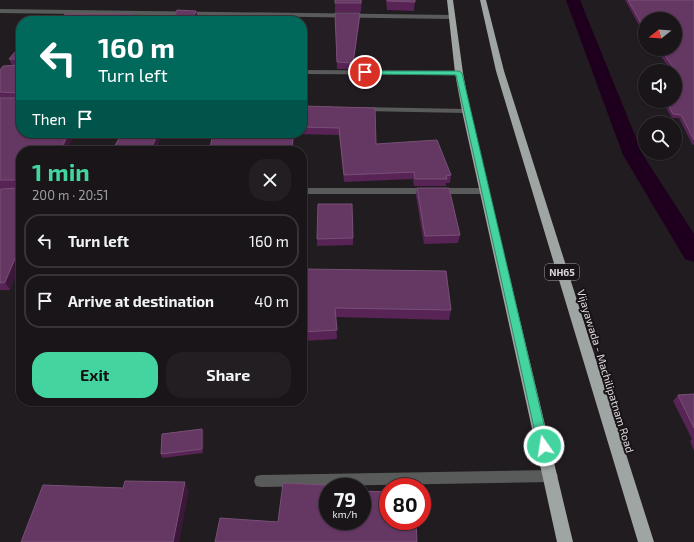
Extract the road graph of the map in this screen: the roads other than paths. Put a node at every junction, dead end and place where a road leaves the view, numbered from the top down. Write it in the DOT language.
graph roads {
  1 [pos="450,0"];
  2 [pos="484,0"];
  3 [pos="0,11"];
  4 [pos="452,17"];
  5 [pos="307,72"];
  6 [pos="459,73"];
  7 [pos="357,109"];
  8 [pos="466,111"];
  9 [pos="485,191"];
  10 [pos="307,192"];
  11 [pos="550,476"];
  12 [pos="261,481"];
  13 [pos="565,542"];
  14 [pos="646,542"];
  1 -- 4 [label="highway"];
  2 -- 14 [label="highway, Vijayawada - Machilipatnam Road / NH65"];
  3 -- 4 [label="street"];
  4 -- 6 [label="highway"];
  5 -- 6 [label="street"];
  6 -- 8 [label="highway"];
  7 -- 8 [label="street"];
  8 -- 9 [label="highway"];
  9 -- 10 [label="street"];
  9 -- 11 [label="highway"];
  11 -- 12 [label="street"];
  11 -- 13 [label="highway"];
}
